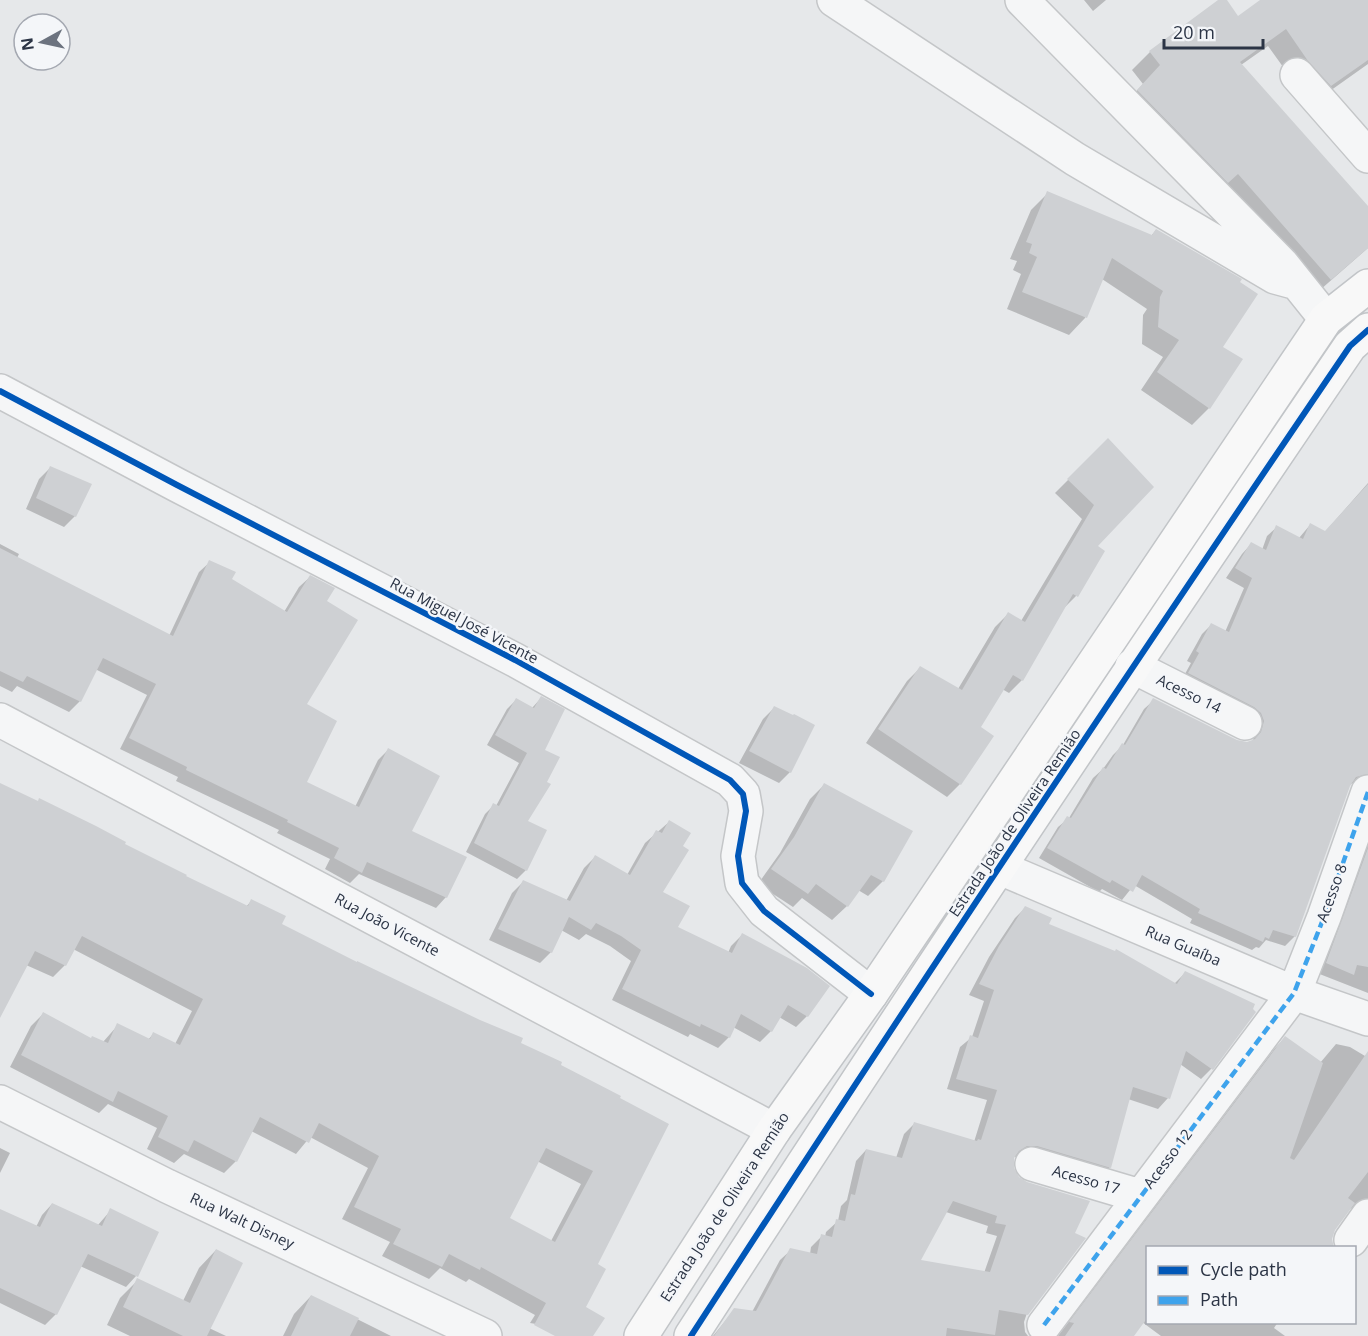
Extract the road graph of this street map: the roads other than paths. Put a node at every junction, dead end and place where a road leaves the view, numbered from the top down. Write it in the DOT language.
graph roads {
  1 [pos="834,0"];
  2 [pos="1022,0"];
  3 [pos="1298,75"];
  4 [pos="1368,156"];
  5 [pos="1297,283"];
  6 [pos="1368,286"];
  7 [pos="1326,319"];
  8 [pos="1368,330"];
  9 [pos="0,391"];
  10 [pos="1132,666"];
  11 [pos="0,720"];
  12 [pos="1245,723"];
  13 [pos="1368,792"];
  14 [pos="1000,868"];
  15 [pos="1294,993"];
  16 [pos="871,994"];
  17 [pos="1368,1019"];
  18 [pos="0,1102"];
  19 [pos="774,1130"];
  20 [pos="1032,1164"];
  21 [pos="1140,1196"];
  22 [pos="1044,1325"];
  23 [pos="485,1336"];
  24 [pos="641,1336"];
  25 [pos="691,1336"];
  1 -- 5 [label="street"];
  2 -- 5 [label="street"];
  3 -- 4 [label="street"];
  5 -- 7 [label="street"];
  6 -- 7 [label="main road, Estrada João de Oliveira Remião"];
  7 -- 16 [label="main road, Estrada João de Oliveira Remião"];
  8 -- 10 [label="main road, Estrada João de Oliveira Remião"];
  9 -- 16 [label="street, Rua Miguel José Vicente"];
  10 -- 12 [label="street, Acesso 14"];
  10 -- 14 [label="main road, Estrada João de Oliveira Remião"];
  11 -- 19 [label="street, Rua João Vicente"];
  13 -- 15 [label="street, Acesso 8"];
  14 -- 15 [label="street, Rua Guaíba"];
  14 -- 25 [label="main road, Estrada João de Oliveira Remião"];
  15 -- 17 [label="street, Rua Guaíba"];
  15 -- 21 [label="street, Acesso 12"];
  16 -- 19 [label="main road, Estrada João de Oliveira Remião"];
  18 -- 23 [label="street, Rua Walt Disney"];
  19 -- 24 [label="main road, Estrada João de Oliveira Remião"];
  20 -- 21 [label="street, Acesso 17"];
  21 -- 22 [label="street, Acesso 12"];
}
